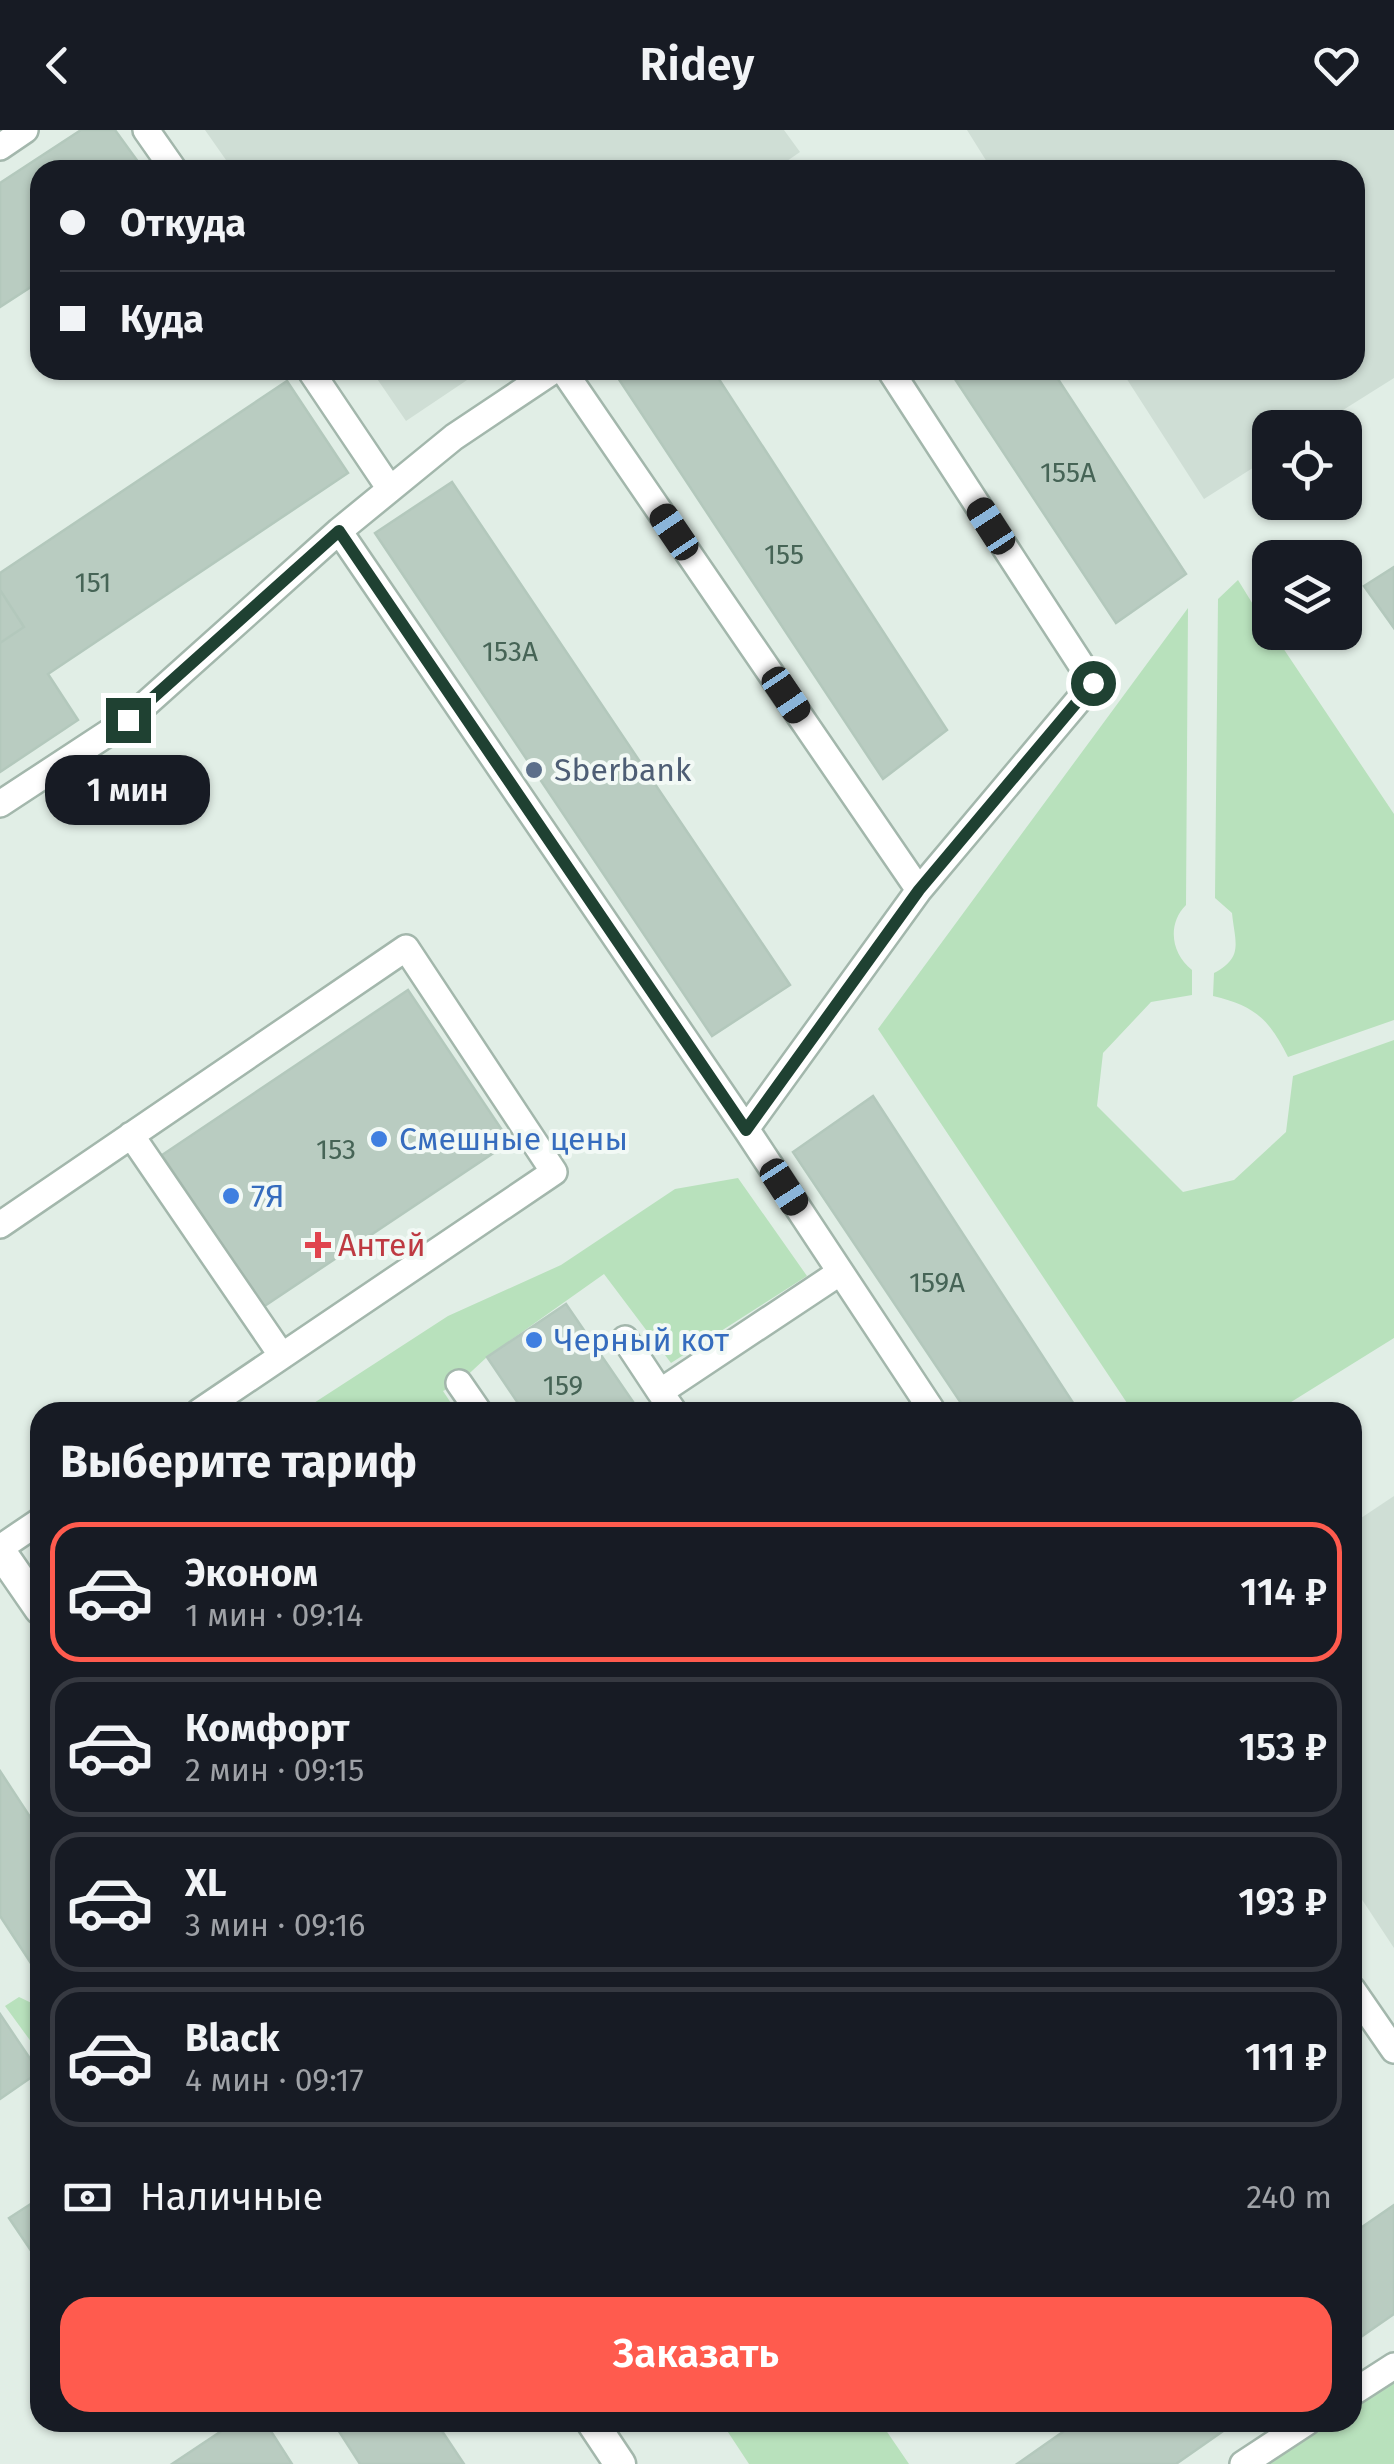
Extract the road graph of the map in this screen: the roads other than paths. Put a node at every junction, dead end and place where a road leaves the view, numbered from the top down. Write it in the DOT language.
graph roads {
  1 [pos="25,130"];
  2 [pos="146,130"];
  3 [pos="0,147"];
  4 [pos="167,160"];
  5 [pos="317,380"];
  6 [pos="539,380"];
  7 [pos="570,380"];
  8 [pos="896,380"];
  9 [pos="390,489"];
  10 [pos="339,531"];
  11 [pos="0,804"];
  12 [pos="919,890"];
  13 [pos="746,1130"];
  14 [pos="131,1135"];
  15 [pos="0,1225"];
  16 [pos="839,1272"];
  17 [pos="625,1339"];
  18 [pos="282,1356"];
  19 [pos="459,1384"];
  20 [pos="214,1402"];
  21 [pos="472,1402"];
  22 [pos="667,1402"];
  23 [pos="926,1402"];
  24 [pos="30,1527"];
  25 [pos="0,1549"];
  26 [pos="30,1595"];
  27 [pos="1362,2011"];
  28 [pos="1394,2050"];
  29 [pos="1394,2366"];
  30 [pos="1362,2387"];
  31 [pos="599,2432"];
  32 [pos="1292,2432"];
  33 [pos="620,2464"];
  34 [pos="1243,2464"];
  1 -- 3 [label="lane"];
  2 -- 4 [label="lane"];
  5 -- 9 [label="lane"];
  6 -- 9 [label="lane"];
  7 -- 12 [label="lane"];
  8 -- 12 [label="lane"];
  9 -- 10 [label="lane"];
  10 -- 11 [label="lane"];
  10 -- 13 [label="lane"];
  12 -- 13 [label="lane"];
  13 -- 16 [label="lane"];
  14 -- 15 [label="lane"];
  14 -- 18 [label="lane"];
  14 -- 18 [label="lane"];
  16 -- 22 [label="lane"];
  16 -- 23 [label="lane"];
  17 -- 22 [label="lane"];
  18 -- 20 [label="lane"];
  19 -- 21 [label="lane"];
  24 -- 25 [label="lane"];
  25 -- 26 [label="street"];
  27 -- 28 [label="lane"];
  29 -- 30 [label="lane"];
  31 -- 33 [label="street"];
  32 -- 34 [label="lane"];
}
